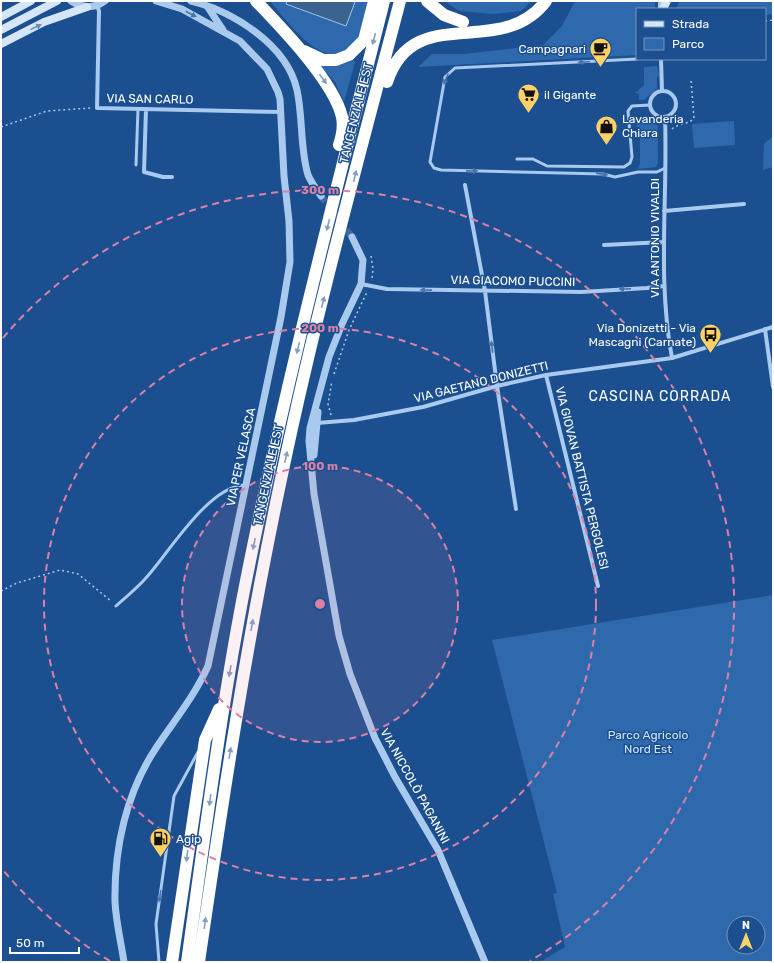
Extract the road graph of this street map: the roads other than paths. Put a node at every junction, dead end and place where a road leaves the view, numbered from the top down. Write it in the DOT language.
graph roads {
  1 [pos="31,1"];
  2 [pos="71,1"];
  3 [pos="105,1"];
  4 [pos="156,1"];
  5 [pos="191,1"];
  6 [pos="257,1"];
  7 [pos="374,1"];
  8 [pos="384,1"];
  9 [pos="400,1"];
  10 [pos="427,1"];
  11 [pos="546,1"];
  12 [pos="53,3"];
  13 [pos="97,5"];
  14 [pos="207,6"];
  15 [pos="87,7"];
  16 [pos="1,17"];
  17 [pos="474,25"];
  18 [pos="1,30"];
  19 [pos="224,32"];
  20 [pos="1,44"];
  21 [pos="299,48"];
  22 [pos="636,59"];
  23 [pos="661,60"];
  24 [pos="662,91"];
  25 [pos="650,105"];
  26 [pos="138,109"];
  27 [pos="146,109"];
  28 [pos="281,112"];
  29 [pos="665,117"];
  30 [pos="369,120"];
  31 [pos="517,159"];
  32 [pos="136,165"];
  33 [pos="665,168"];
  34 [pos="172,177"];
  35 [pos="465,185"];
  36 [pos="337,188"];
  37 [pos="321,196"];
  38 [pos="744,204"];
  39 [pos="664,211"];
  40 [pos="352,237"];
  41 [pos="664,242"];
  42 [pos="604,245"];
  43 [pos="361,284"];
  44 [pos="664,286"];
  45 [pos="485,291"];
  46 [pos="773,327"];
  47 [pos="765,329"];
  48 [pos="672,358"];
  49 [pos="546,375"];
  50 [pos="497,386"];
  51 [pos="773,387"];
  52 [pos="313,423"];
  53 [pos="247,485"];
  54 [pos="516,509"];
  55 [pos="598,586"];
  56 [pos="116,606"];
  57 [pos="225,697"];
  58 [pos="204,740"];
  59 [pos="124,962"];
  60 [pos="159,962"];
  61 [pos="172,962"];
  62 [pos="187,962"];
  63 [pos="200,962"];
  64 [pos="485,962"];
  1 -- 16 [label="main road"];
  2 -- 15 [label="street"];
  3 -- 13 [label="street"];
  4 -- 19 [label="street, VIA PER VELASCA, one-way"];
  5 -- 14 [label="street"];
  6 -- 21 [label="highway"];
  7 -- 21 [label="highway"];
  8 -- 36 [label="highway, TANGENZIALE EST, one-way"];
  9 -- 30 [label="highway, TANGENZIALE EST"];
  10 -- 17 [label="highway"];
  11 -- 17 [label="highway"];
  12 -- 18 [label="main road"];
  13 -- 15 [label="street"];
  13 -- 26 [label="street, VIA SAN CARLO"];
  14 -- 19 [label="street"];
  14 -- 37 [label="street"];
  20 -- 15 [label="main road, one-way"];
  17 -- 30 [label="highway"];
  19 -- 28 [label="street, VIA PER VELASCA"];
  21 -- 36 [label="highway, one-way"];
  22 -- 33 [label="lane, one-way"];
  23 -- 24 [label="street"];
  24 -- 25 [label="street"];
  24 -- 29 [label="street"];
  25 -- 29 [label="street"];
  25 -- 31 [label="lane"];
  26 -- 27 [label="street, VIA SAN CARLO"];
  26 -- 32 [label="lane"];
  27 -- 28 [label="street, VIA SAN CARLO"];
  27 -- 34 [label="street"];
  28 -- 53 [label="street, VIA PER VELASCA"];
  29 -- 33 [label="street, VIA ANTONIO VIVALDI"];
  63 -- 30 [label="highway, TANGENZIALE EST, one-way"];
  33 -- 39 [label="street, VIA ANTONIO VIVALDI"];
  35 -- 45 [label="street"];
  36 -- 57 [label="highway, TANGENZIALE EST, one-way"];
  38 -- 39 [label="street"];
  39 -- 41 [label="street, VIA ANTONIO VIVALDI"];
  40 -- 43 [label="street, VIA NICCOLÒ PAGANINI"];
  41 -- 42 [label="street"];
  41 -- 44 [label="street, VIA ANTONIO VIVALDI"];
  45 -- 43 [label="street, VIA GIACOMO PUCCINI, one-way"];
  43 -- 52 [label="street, VIA NICCOLÒ PAGANINI"];
  44 -- 45 [label="street, VIA GIACOMO PUCCINI, one-way"];
  44 -- 48 [label="street, VIA ANTONIO VIVALDI"];
  50 -- 45 [label="street, one-way"];
  46 -- 47 [label="street, VIA GAETANO DONIZETTI"];
  47 -- 48 [label="street, VIA GAETANO DONIZETTI"];
  47 -- 51 [label="street"];
  48 -- 49 [label="street, VIA GAETANO DONIZETTI"];
  49 -- 50 [label="street, VIA GAETANO DONIZETTI"];
  49 -- 55 [label="street, VIA GIOVAN BATTISTA PERGOLESI"];
  50 -- 52 [label="street, VIA GAETANO DONIZETTI"];
  50 -- 54 [label="street"];
  52 -- 64 [label="street, VIA NICCOLÒ PAGANINI"];
  53 -- 56 [label="lane"];
  53 -- 59 [label="street, VIA PER VELASCA"];
  57 -- 58 [label="highway"];
  57 -- 62 [label="highway, TANGENZIALE EST, one-way"];
  58 -- 60 [label="lane, one-way"];
  58 -- 61 [label="highway, one-way"];
}
